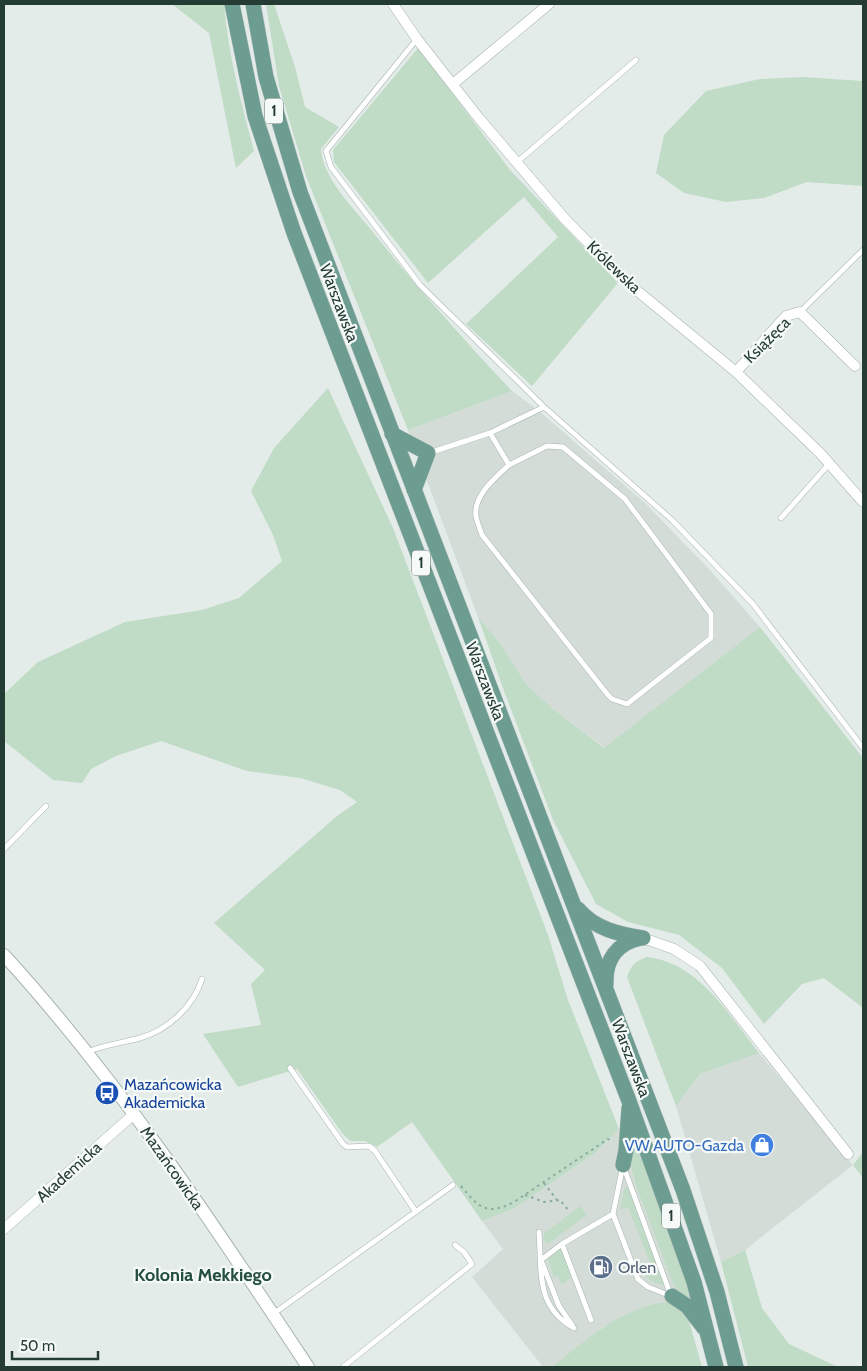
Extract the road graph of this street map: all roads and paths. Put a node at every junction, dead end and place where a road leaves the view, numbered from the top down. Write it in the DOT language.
graph roads {
  1 [pos="232,4"];
  2 [pos="253,4"];
  3 [pos="393,4"];
  4 [pos="549,4"];
  5 [pos="417,39"];
  6 [pos="636,60"];
  7 [pos="453,84"];
  8 [pos="516,163"];
  9 [pos="863,250"];
  10 [pos="858,255"];
  11 [pos="863,260"];
  12 [pos="800,312"];
  13 [pos="855,366"];
  14 [pos="736,372"];
  15 [pos="544,407"];
  16 [pos="490,433"];
  17 [pos="392,434"];
  18 [pos="428,453"];
  19 [pos="829,463"];
  20 [pos="509,465"];
  21 [pos="414,490"];
  22 [pos="863,502"];
  23 [pos="781,518"];
  24 [pos="863,748"];
  25 [pos="46,806"];
  26 [pos="4,849"];
  27 [pos="574,904"];
  28 [pos="643,938"];
  29 [pos="4,955"];
  30 [pos="202,979"];
  31 [pos="609,995"];
  32 [pos="86,1052"];
  33 [pos="290,1068"];
  34 [pos="629,1101"];
  35 [pos="134,1114"];
  36 [pos="848,1154"];
  37 [pos="625,1158"];
  38 [pos="543,1183"];
  39 [pos="453,1185"];
  40 [pos="525,1195"];
  41 [pos="557,1200"];
  42 [pos="569,1211"];
  43 [pos="416,1212"];
  44 [pos="613,1214"];
  45 [pos="4,1229"];
  46 [pos="539,1232"];
  47 [pos="562,1244"];
  48 [pos="455,1245"];
  49 [pos="541,1260"];
  50 [pos="672,1296"];
  51 [pos="273,1314"];
  52 [pos="590,1320"];
  53 [pos="708,1333"];
  54 [pos="308,1367"];
  55 [pos="343,1367"];
  56 [pos="716,1367"];
  57 [pos="736,1367"];
  1 -- 34 [label="main road, Warszawska / 1"];
  2 -- 17 [label="main road, Warszawska / 1"];
  3 -- 5 [label="street, Królewska"];
  4 -- 7 [label="street"];
  5 -- 7 [label="street, Królewska"];
  5 -- 15 [label="lane"];
  6 -- 8 [label="lane"];
  7 -- 8 [label="street, Królewska"];
  8 -- 14 [label="street, Królewska"];
  9 -- 10 [label="lane, Książęca"];
  10 -- 11 [label="lane"];
  10 -- 12 [label="lane, Książęca"];
  12 -- 13 [label="street, Książęca"];
  12 -- 14 [label="street, Książęca"];
  14 -- 19 [label="street, Królewska"];
  15 -- 16 [label="lane"];
  15 -- 24 [label="lane"];
  16 -- 18 [label="lane"];
  16 -- 20 [label="lane"];
  17 -- 18 [label="main road"];
  17 -- 21 [label="main road, Warszawska / 1"];
  18 -- 21 [label="main road"];
  19 -- 22 [label="street, Królewska"];
  19 -- 23 [label="lane"];
  20 -- 20 [label="lane"];
  21 -- 27 [label="main road, Warszawska / 1"];
  25 -- 26 [label="lane"];
  27 -- 28 [label="main road"];
  27 -- 31 [label="main road, Warszawska / 1"];
  28 -- 31 [label="main road"];
  28 -- 36 [label="street"];
  29 -- 32 [label="street, Mazańcowicka"];
  30 -- 32 [label="lane"];
  31 -- 57 [label="main road, Warszawska / 1"];
  32 -- 35 [label="street, Mazańcowicka"];
  33 -- 43 [label="lane"];
  34 -- 37 [label="main road"];
  34 -- 53 [label="main road, Warszawska / 1"];
  35 -- 45 [label="street, Akademicka"];
  35 -- 51 [label="street, Mazańcowicka"];
  37 -- 38 [label="path"];
  37 -- 44 [label="lane"];
  37 -- 50 [label="lane"];
  38 -- 40 [label="path"];
  38 -- 41 [label="path"];
  39 -- 40 [label="path"];
  39 -- 43 [label="lane"];
  40 -- 41 [label="path"];
  41 -- 42 [label="path"];
  43 -- 51 [label="lane"];
  44 -- 47 [label="lane"];
  44 -- 50 [label="lane"];
  46 -- 49 [label="lane"];
  47 -- 49 [label="lane"];
  47 -- 52 [label="lane"];
  48 -- 55 [label="lane"];
  49 -- 49 [label="lane"];
  50 -- 53 [label="main road"];
  51 -- 54 [label="street, Mazańcowicka"];
  53 -- 56 [label="main road, Warszawska / 1"];
}
